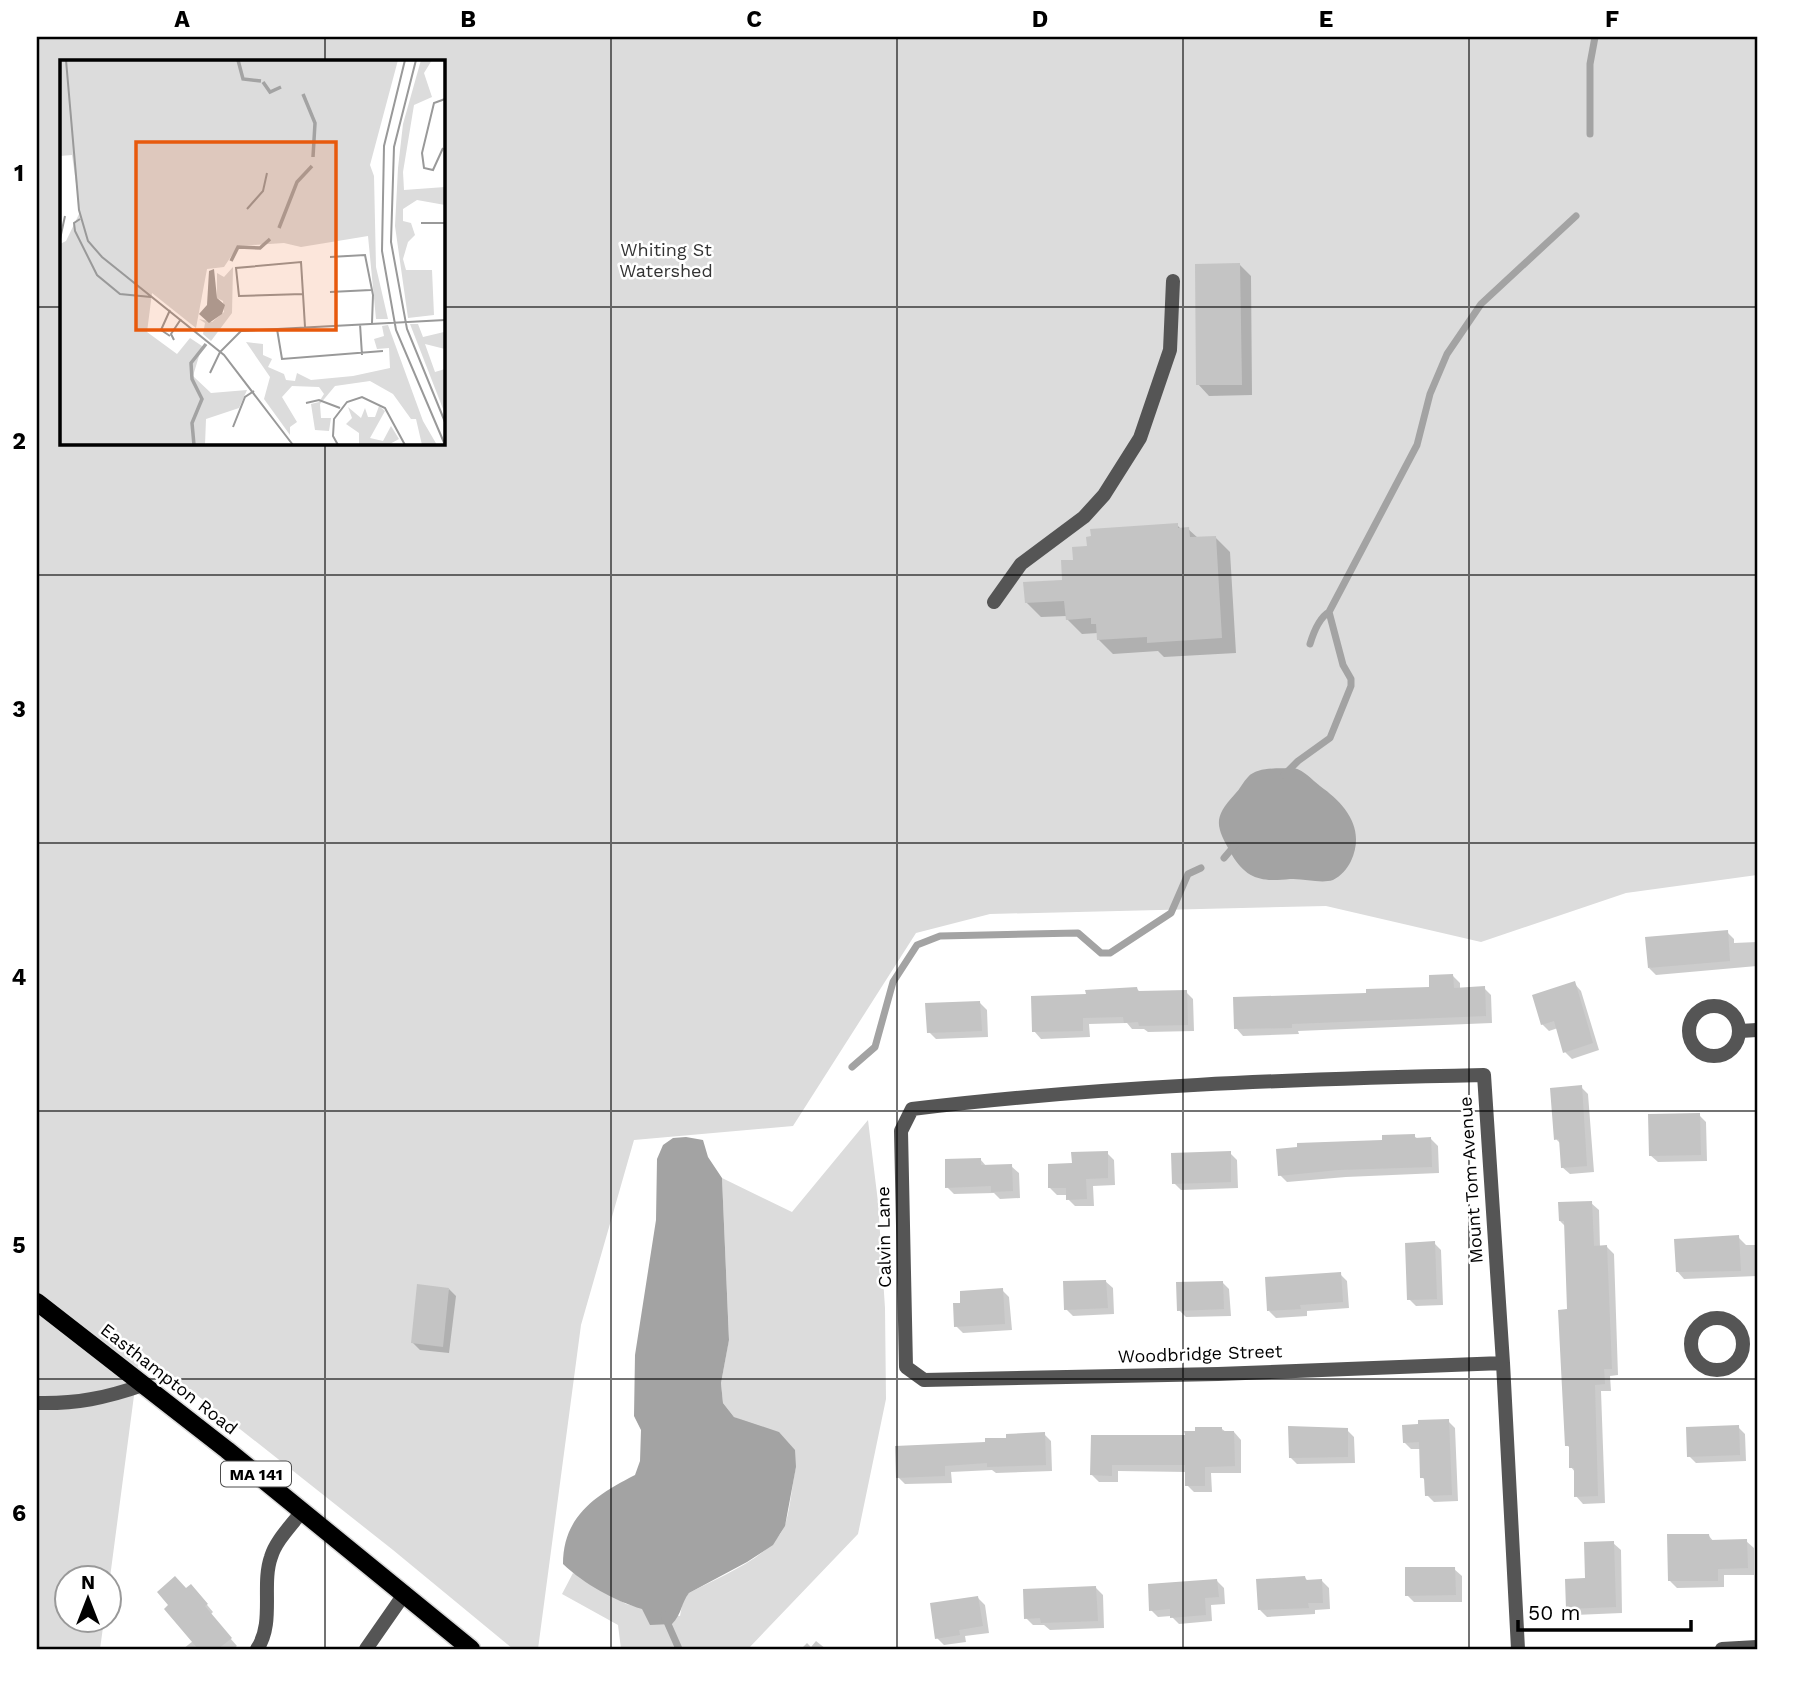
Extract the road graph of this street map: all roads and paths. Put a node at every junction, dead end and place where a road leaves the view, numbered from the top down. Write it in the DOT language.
graph roads {
  1 [pos="1173,281"];
  2 [pos="994,602"];
  3 [pos="1757,1030"];
  4 [pos="1740,1031"];
  5 [pos="910,1112"];
  6 [pos="37,1303"];
  7 [pos="906,1363"];
  8 [pos="1503,1363"];
  9 [pos="143,1385"];
  10 [pos="37,1403"];
  11 [pos="302,1511"];
  12 [pos="405,1593"];
  13 [pos="1757,1647"];
  14 [pos="257,1649"];
  15 [pos="366,1649"];
  16 [pos="471,1649"];
  17 [pos="1518,1649"];
  18 [pos="1722,1649"];
  1 -- 2 [label="street"];
  3 -- 4 [label="street"];
  5 -- 7 [label="street, Calvin Lane"];
  5 -- 8 [label="street, Mount Tom Avenue"];
  6 -- 9 [label="main road, Easthampton Road / MA 141"];
  7 -- 8 [label="street, Woodbridge Street"];
  8 -- 17 [label="street, Mount Tom Avenue"];
  9 -- 10 [label="street"];
  9 -- 11 [label="main road, Easthampton Road / MA 141"];
  11 -- 12 [label="main road, Easthampton Road / MA 141"];
  11 -- 14 [label="street"];
  12 -- 15 [label="street"];
  12 -- 16 [label="main road, Easthampton Road / MA 141"];
  13 -- 18 [label="street"];
}
